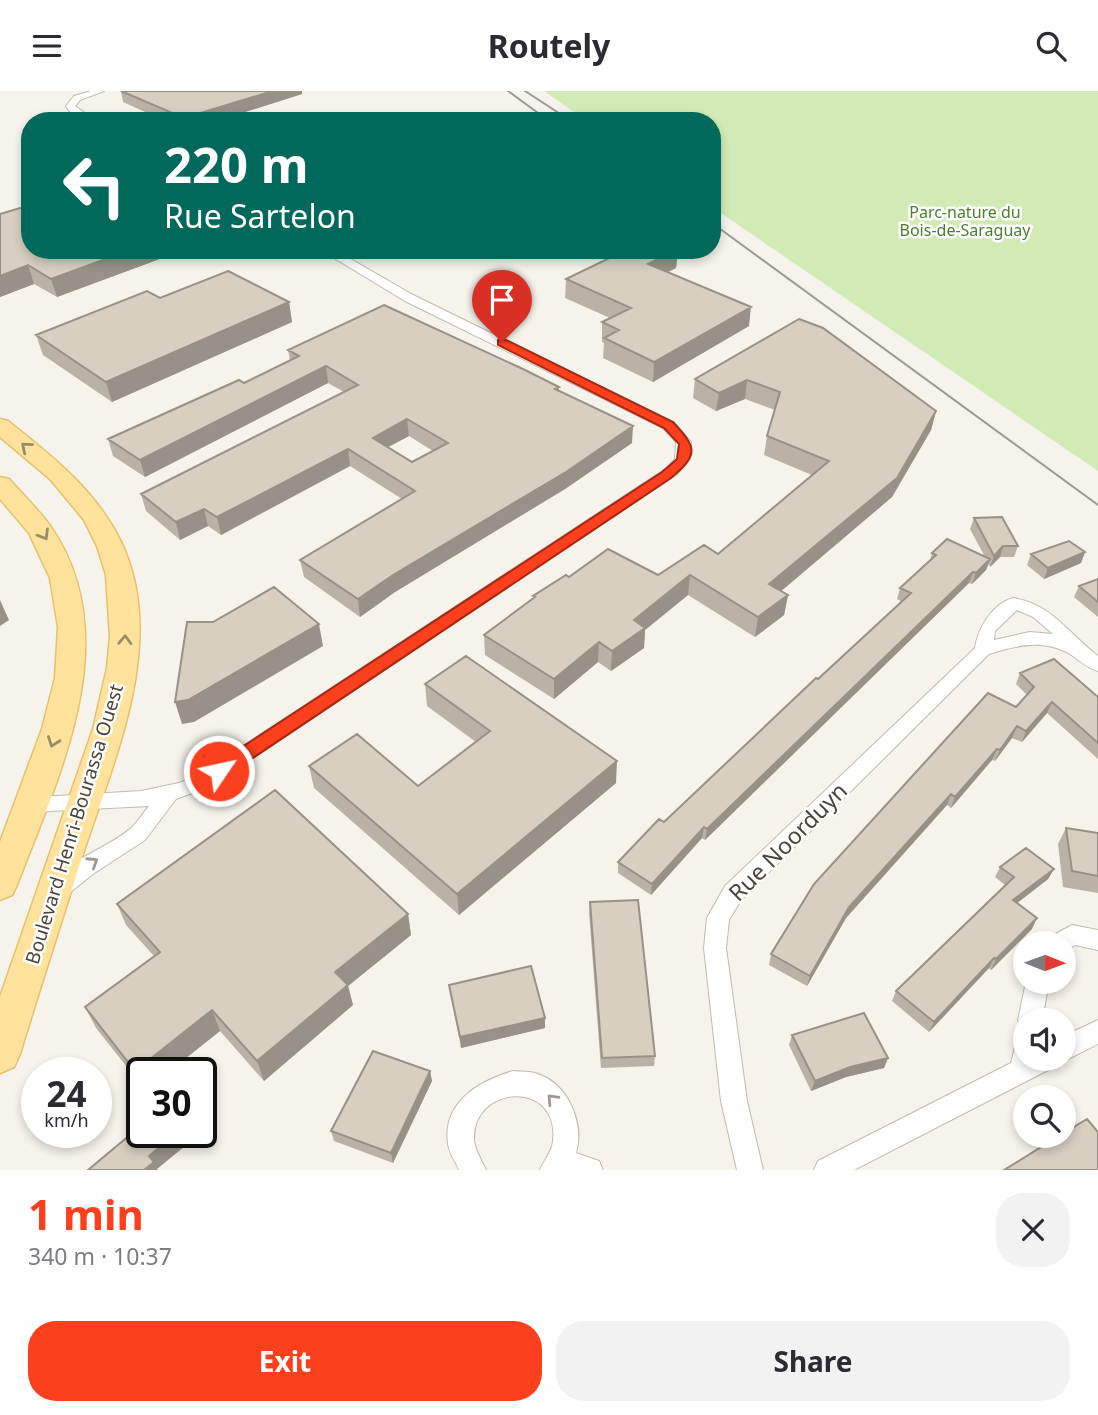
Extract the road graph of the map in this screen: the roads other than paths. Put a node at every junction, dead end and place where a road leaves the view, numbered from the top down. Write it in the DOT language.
graph roads {
  1 [pos="100,91"];
  2 [pos="75,112"];
  3 [pos="342,259"];
  4 [pos="0,426"];
  5 [pos="0,484"];
  6 [pos="1077,647"];
  7 [pos="983,650"];
  8 [pos="1098,665"];
  9 [pos="167,796"];
  10 [pos="85,801"];
  11 [pos="30,804"];
  12 [pos="0,885"];
  13 [pos="53,896"];
  14 [pos="1076,936"];
  15 [pos="1098,939"];
  16 [pos="1098,1031"];
  17 [pos="1076,1043"];
  18 [pos="0,1054"];
  19 [pos="1013,1065"];
  20 [pos="556,1166"];
  21 [pos="473,1170"];
  22 [pos="590,1170"];
  23 [pos="750,1170"];
  24 [pos="827,1170"];
  1 -- 2 [label="street"];
  3 -- 9 [label="street"];
  10 -- 4 [label="main road, Boulevard Henri-Bourassa Ouest, one-way"];
  5 -- 11 [label="main road, one-way"];
  6 -- 7 [label="street, Rue Noorduyn"];
  6 -- 7 [label="street, Rue Noorduyn"];
  6 -- 8 [label="street, Rue Noorduyn"];
  7 -- 23 [label="street, Rue Noorduyn"];
  9 -- 10 [label="street"];
  13 -- 9 [label="street, one-way"];
  10 -- 11 [label="street"];
  10 -- 13 [label="main road, Boulevard Henri-Bourassa Ouest"];
  11 -- 12 [label="main road"];
  13 -- 18 [label="main road, Boulevard Henri-Bourassa Ouest"];
  14 -- 15 [label="street"];
  16 -- 17 [label="street"];
  19 -- 24 [label="street"];
  20 -- 21 [label="street, one-way"];
  20 -- 22 [label="street"];
}
